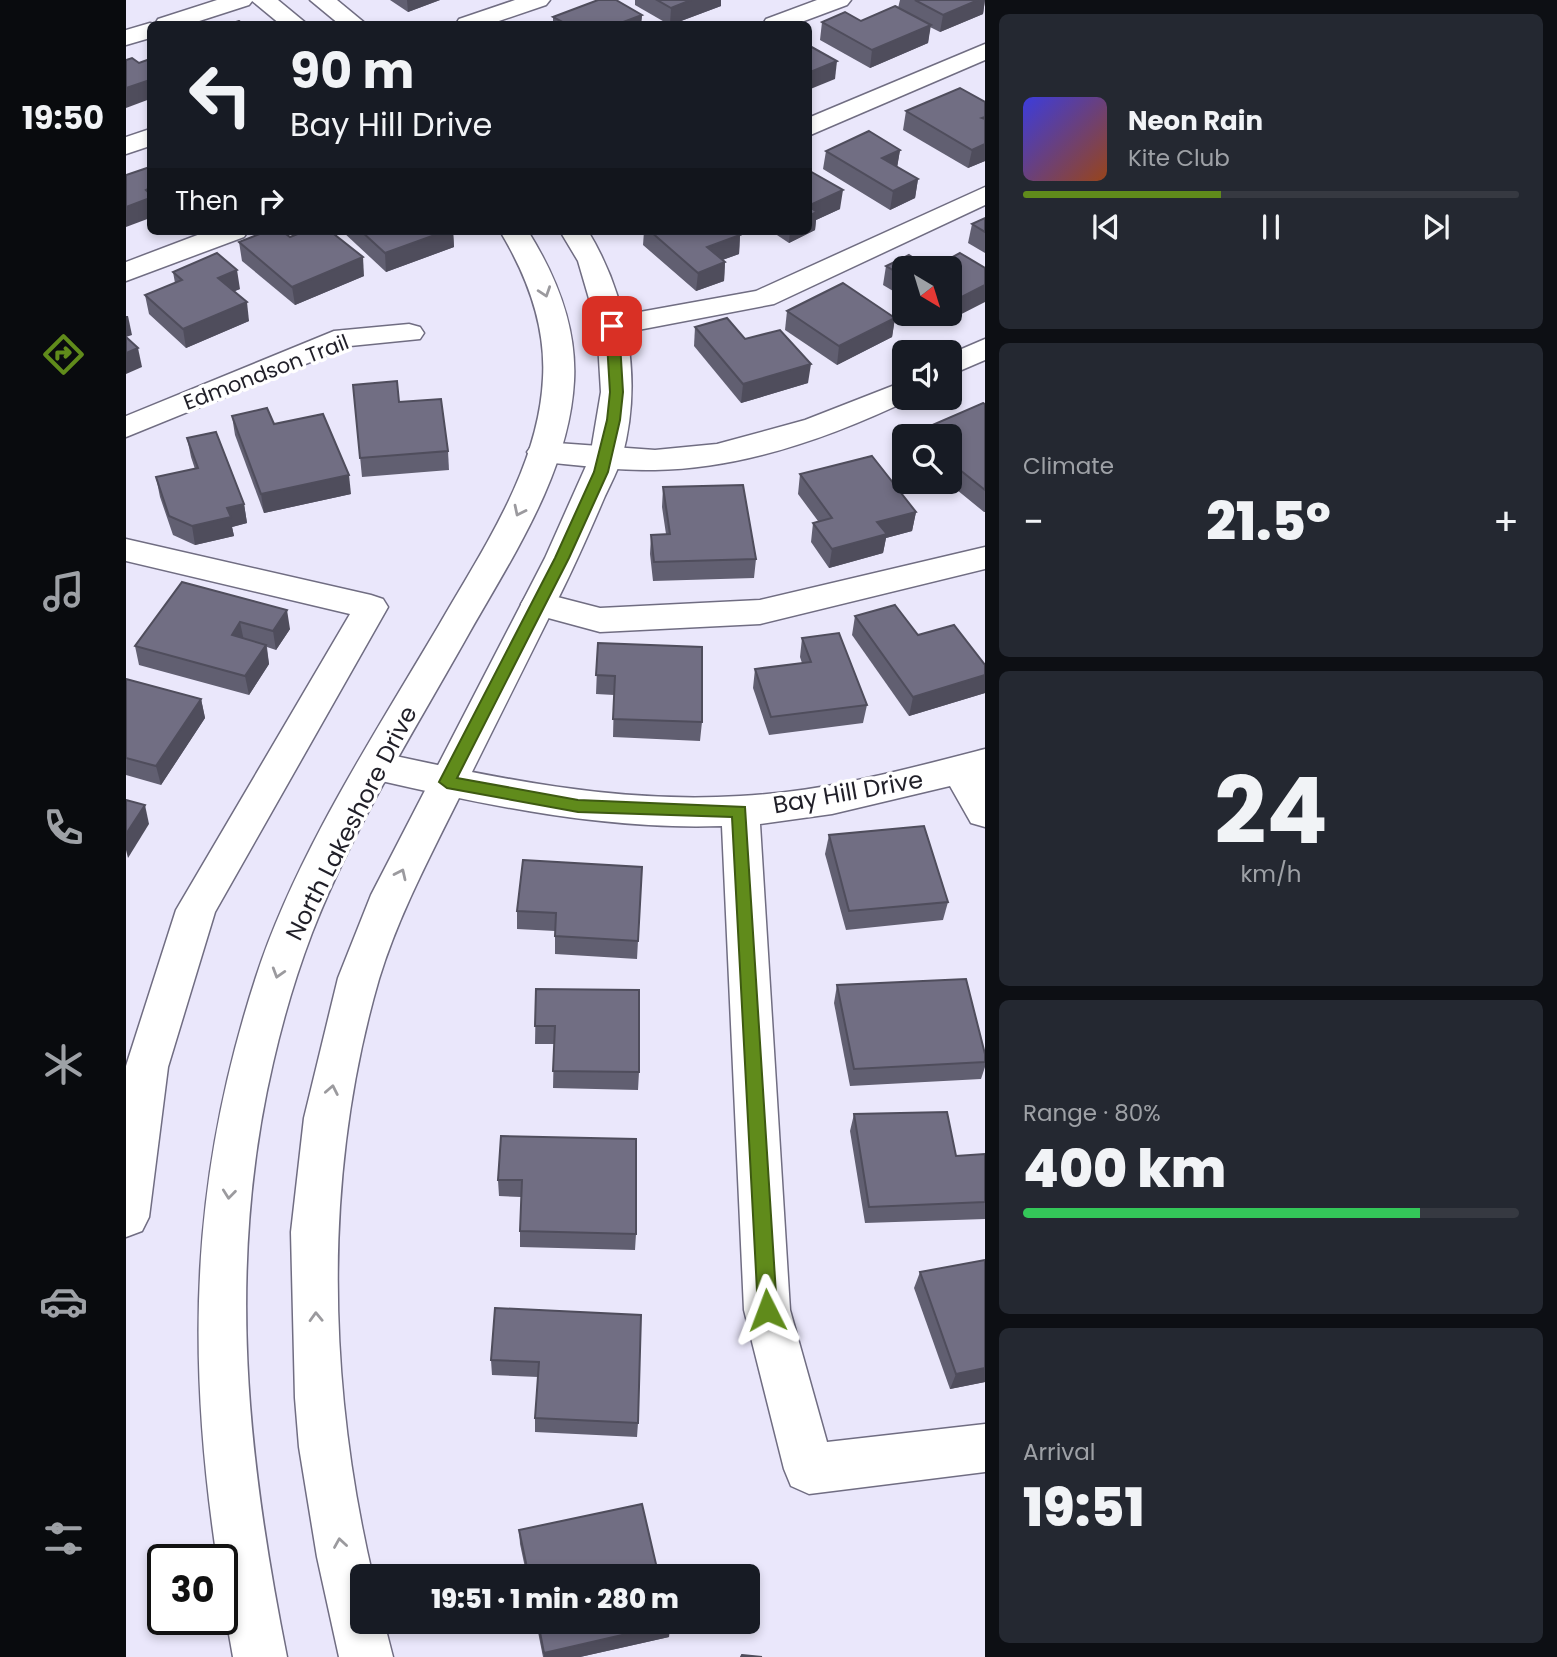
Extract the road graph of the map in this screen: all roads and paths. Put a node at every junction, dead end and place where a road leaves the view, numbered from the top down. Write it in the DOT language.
graph roads {
  1 [pos="241,0"];
  2 [pos="263,0"];
  3 [pos="322,0"];
  4 [pos="538,0"];
  5 [pos="839,0"];
  6 [pos="176,21"];
  7 [pos="291,21"];
  8 [pos="350,21"];
  9 [pos="477,21"];
  10 [pos="783,21"];
  11 [pos="147,31"];
  12 [pos="126,38"];
  13 [pos="985,51"];
  14 [pos="812,126"];
  15 [pos="147,138"];
  16 [pos="126,146"];
  17 [pos="985,195"];
  18 [pos="223,235"];
  19 [pos="520,235"];
  20 [pos="576,235"];
  21 [pos="126,272"];
  22 [pos="612,326"];
  23 [pos="409,334"];
  24 [pos="985,348"];
  25 [pos="962,360"];
  26 [pos="892,396"];
  27 [pos="126,427"];
  28 [pos="543,452"];
  29 [pos="606,457"];
  30 [pos="126,550"];
  31 [pos="985,558"];
  32 [pos="538,604"];
  33 [pos="377,766"];
  34 [pos="972,766"];
  35 [pos="447,782"];
  36 [pos="740,811"];
  37 [pos="985,813"];
  38 [pos="126,1217"];
  39 [pos="985,1448"];
  40 [pos="260,1657"];
  41 [pos="366,1657"];
  1 -- 6 [label="main road"];
  2 -- 7 [label="main road"];
  3 -- 8 [label="main road"];
  4 -- 9 [label="main road"];
  5 -- 10 [label="main road"];
  11 -- 12 [label="main road"];
  13 -- 14 [label="main road"];
  15 -- 16 [label="main road"];
  17 -- 22 [label="main road"];
  18 -- 21 [label="main road"];
  19 -- 28 [label="main road, North Lakeshore Drive, one-way"];
  20 -- 22 [label="main road"];
  22 -- 29 [label="main road"];
  23 -- 27 [label="main road, Edmondson Trail"];
  24 -- 25 [label="main road"];
  26 -- 29 [label="main road"];
  28 -- 29 [label="main road"];
  28 -- 33 [label="main road, North Lakeshore Drive, one-way"];
  29 -- 32 [label="main road"];
  30 -- 38 [label="main road"];
  31 -- 32 [label="main road"];
  32 -- 35 [label="main road"];
  33 -- 35 [label="main road, Bay Hill Drive"];
  33 -- 40 [label="main road, North Lakeshore Drive, one-way"];
  34 -- 36 [label="main road, Bay Hill Drive"];
  34 -- 37 [label="main road"];
  35 -- 36 [label="main road, Bay Hill Drive"];
  41 -- 35 [label="main road, one-way"];
  36 -- 39 [label="main road"];
}
